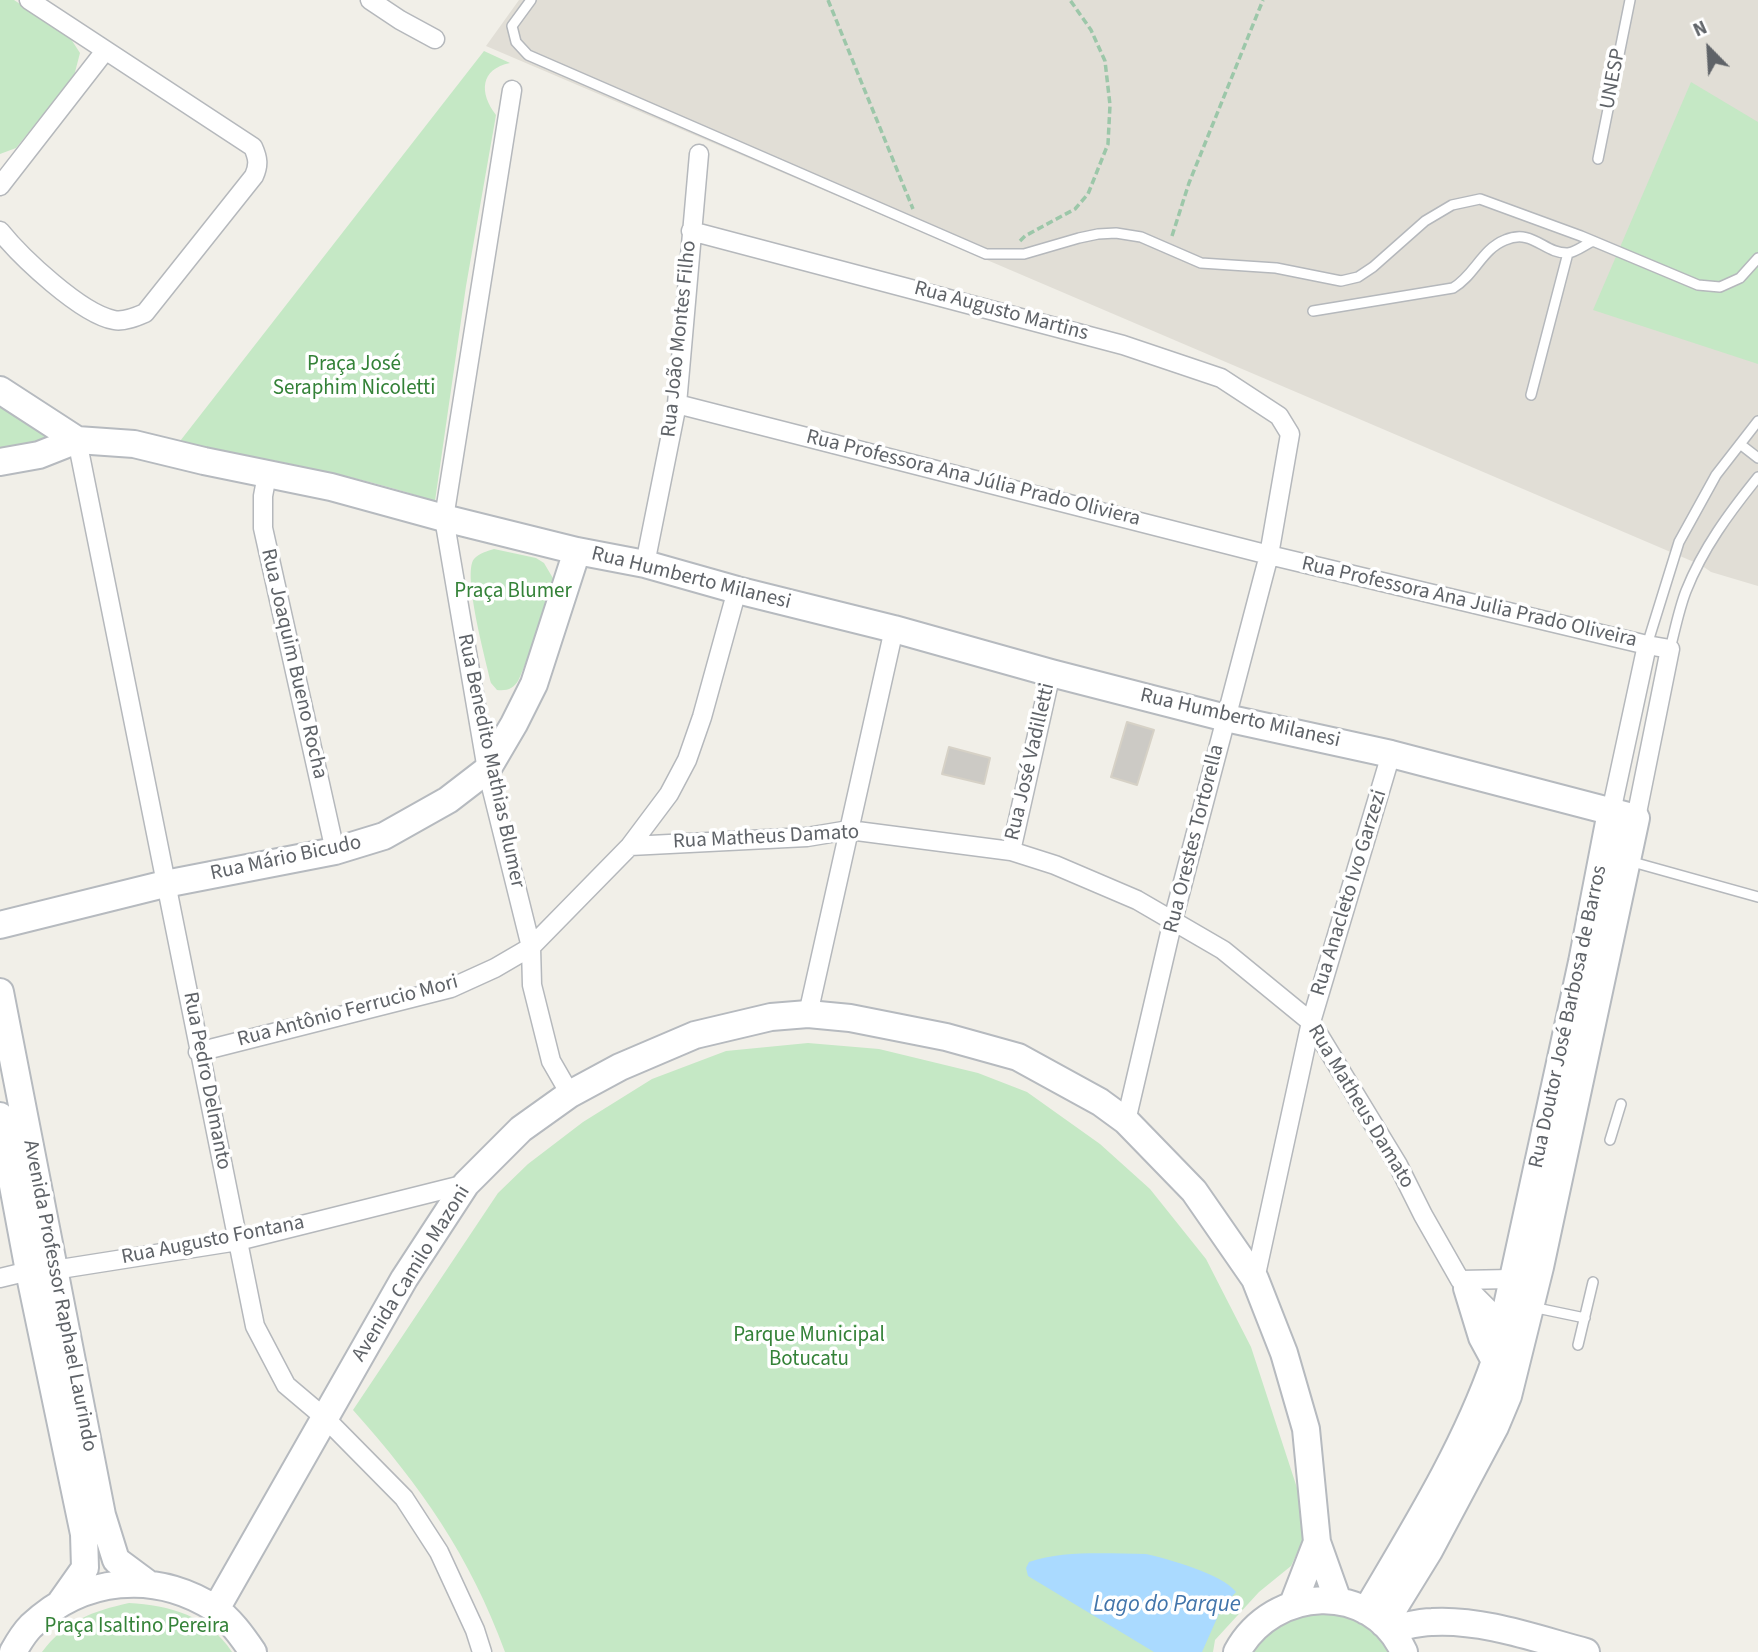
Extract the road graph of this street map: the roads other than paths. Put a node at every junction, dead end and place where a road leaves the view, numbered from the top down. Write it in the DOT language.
graph roads {
  1 [pos="29,0"];
  2 [pos="370,0"];
  3 [pos="531,0"];
  4 [pos="1630,0"];
  5 [pos="435,39"];
  6 [pos="105,51"];
  7 [pos="512,90"];
  8 [pos="699,154"];
  9 [pos="1598,159"];
  10 [pos="0,186"];
  11 [pos="0,231"];
  12 [pos="691,231"];
  13 [pos="1592,240"];
  14 [pos="1568,253"];
  15 [pos="1758,258"];
  16 [pos="1313,311"];
  17 [pos="0,390"];
  18 [pos="1531,395"];
  19 [pos="677,404"];
  20 [pos="1758,421"];
  21 [pos="1290,434"];
  22 [pos="77,440"];
  23 [pos="1740,443"];
  24 [pos="1758,458"];
  25 [pos="0,462"];
  26 [pos="267,475"];
  27 [pos="1758,477"];
  28 [pos="444,518"];
  29 [pos="577,551"];
  30 [pos="1269,555"];
  31 [pos="645,564"];
  32 [pos="737,590"];
  33 [pos="894,629"];
  34 [pos="1647,645"];
  35 [pos="1670,649"];
  36 [pos="1051,673"];
  37 [pos="1226,718"];
  38 [pos="1391,754"];
  39 [pos="487,770"];
  40 [pos="1623,815"];
  41 [pos="849,830"];
  42 [pos="630,846"];
  43 [pos="335,851"];
  44 [pos="1010,851"];
  45 [pos="1627,861"];
  46 [pos="166,884"];
  47 [pos="1758,897"];
  48 [pos="1173,920"];
  49 [pos="0,925"];
  50 [pos="531,947"];
  51 [pos="0,992"];
  52 [pos="808,1014"];
  53 [pos="1311,1022"];
  54 [pos="198,1052"];
  55 [pos="570,1094"];
  56 [pos="1621,1104"];
  57 [pos="0,1116"];
  58 [pos="1126,1121"];
  59 [pos="1610,1140"];
  60 [pos="466,1184"];
  61 [pos="238,1241"];
  62 [pos="42,1270"];
  63 [pos="0,1278"];
  64 [pos="1255,1279"];
  65 [pos="1593,1282"];
  66 [pos="1464,1284"];
  67 [pos="1521,1304"];
  68 [pos="1585,1318"];
  69 [pos="1578,1345"];
  70 [pos="1495,1361"];
  71 [pos="325,1419"];
  72 [pos="1317,1542"];
  73 [pos="1416,1572"];
  74 [pos="148,1583"];
  75 [pos="1338,1601"];
  76 [pos="61,1602"];
  77 [pos="1293,1604"];
  78 [pos="216,1609"];
  79 [pos="1380,1621"];
  80 [pos="1445,1622"];
  81 [pos="13,1652"];
  82 [pos="253,1652"];
  83 [pos="482,1652"];
  84 [pos="1237,1652"];
  85 [pos="1405,1652"];
  86 [pos="1586,1652"];
  1 -- 6 [label="street"];
  2 -- 5 [label="street"];
  3 -- 13 [label="lane"];
  4 -- 9 [label="lane, UNESP"];
  6 -- 10 [label="street"];
  6 -- 11 [label="street"];
  7 -- 28 [label="street, Rua Benedito Mathias Blumer"];
  8 -- 12 [label="street, Rua João Montes Filho"];
  12 -- 19 [label="street, Rua João Montes Filho"];
  12 -- 21 [label="street, Rua Augusto Martins"];
  13 -- 14 [label="lane"];
  13 -- 15 [label="lane"];
  14 -- 16 [label="lane"];
  14 -- 18 [label="lane"];
  17 -- 22 [label="main road, Rua Humberto Milanesi"];
  19 -- 30 [label="street, Rua Professora Ana Júlia Prado Oliviera"];
  19 -- 31 [label="street, Rua João Montes Filho"];
  20 -- 23 [label="lane, Rua Doutor José Barbosa de Barros"];
  21 -- 30 [label="street, Rua Orestes Tortorella"];
  22 -- 25 [label="main road"];
  22 -- 26 [label="main road, Rua Humberto Milanesi"];
  22 -- 46 [label="street, Rua Pedro Delmanto"];
  23 -- 24 [label="lane"];
  23 -- 34 [label="lane, Rua Doutor José Barbosa de Barros"];
  26 -- 28 [label="main road, Rua Humberto Milanesi"];
  26 -- 43 [label="street, Rua Joaquim Bueno Rocha"];
  27 -- 35 [label="lane, Rua Doutor José Barbosa de Barros"];
  28 -- 29 [label="main road, Rua Humberto Milanesi"];
  28 -- 39 [label="street, Rua Benedito Mathias Blumer"];
  29 -- 31 [label="main road, Rua Humberto Milanesi"];
  29 -- 39 [label="main road, Rua Mário Bicudo"];
  30 -- 34 [label="street, Rua Professora Ana Julia Prado Oliveira"];
  30 -- 37 [label="street, Rua Orestes Tortorella"];
  31 -- 32 [label="main road, Rua Humberto Milanesi"];
  32 -- 33 [label="main road, Rua Humberto Milanesi"];
  32 -- 42 [label="street, Rua Antônio Ferrucio Mori"];
  33 -- 36 [label="main road, Rua Humberto Milanesi"];
  33 -- 41 [label="street"];
  34 -- 35 [label="street, Rua Professora Ana Julia Prado Oliveira"];
  34 -- 40 [label="street, Rua Doutor José Barbosa de Barros"];
  35 -- 40 [label="street, Rua Doutor José Barbosa de Barros"];
  36 -- 37 [label="main road, Rua Humberto Milanesi"];
  36 -- 44 [label="street, Rua José Vadilletti"];
  37 -- 38 [label="main road, Rua Humberto Milanesi"];
  37 -- 48 [label="street, Rua Orestes Tortorella"];
  38 -- 40 [label="main road, Rua Humberto Milanesi"];
  38 -- 53 [label="street, Rua Anacleto Ivo Garzezi"];
  39 -- 43 [label="main road, Rua Mário Bicudo"];
  39 -- 50 [label="street, Rua Benedito Mathias Blumer"];
  40 -- 45 [label="main road, Rua Doutor José Barbosa de Barros"];
  40 -- 67 [label="main road, Rua Doutor José Barbosa de Barros"];
  41 -- 42 [label="street, Rua Matheus Damato"];
  41 -- 44 [label="street, Rua Matheus Damato"];
  41 -- 52 [label="street"];
  42 -- 50 [label="street, Rua Antônio Ferrucio Mori"];
  43 -- 46 [label="main road, Rua Mário Bicudo"];
  44 -- 48 [label="street, Rua Matheus Damato"];
  45 -- 47 [label="lane"];
  45 -- 67 [label="main road, Rua Doutor José Barbosa de Barros"];
  46 -- 49 [label="main road, Rua Mário Bicudo"];
  46 -- 54 [label="street, Rua Pedro Delmanto"];
  48 -- 53 [label="street, Rua Matheus Damato"];
  48 -- 58 [label="street, Rua Orestes Tortorella"];
  50 -- 54 [label="street, Rua Antônio Ferrucio Mori"];
  50 -- 55 [label="street, Rua Benedito Mathias Blumer"];
  51 -- 62 [label="main road, Avenida Professor Raphael Laurindo"];
  52 -- 55 [label="main road, Avenida Camilo Mazoni"];
  52 -- 58 [label="main road, Avenida Camilo Mazoni"];
  53 -- 64 [label="street, Rua Anacleto Ivo Garzezi"];
  53 -- 66 [label="street, Rua Matheus Damato"];
  54 -- 61 [label="street, Rua Pedro Delmanto"];
  55 -- 60 [label="main road, Avenida Camilo Mazoni"];
  56 -- 59 [label="lane"];
  57 -- 62 [label="main road, Avenida Professor Raphael Laurindo"];
  58 -- 64 [label="main road, Avenida Camilo Mazoni"];
  60 -- 61 [label="street, Rua Augusto Fontana"];
  60 -- 71 [label="main road, Avenida Camilo Mazoni"];
  61 -- 62 [label="street, Rua Augusto Fontana"];
  61 -- 71 [label="street, Rua Pedro Delmanto"];
  62 -- 63 [label="street, Rua Augusto Fontana"];
  62 -- 74 [label="main road, Avenida Professor Raphael Laurindo"];
  62 -- 76 [label="main road, Avenida Professor Raphael Laurindo"];
  64 -- 72 [label="main road, Avenida Camilo Mazoni"];
  65 -- 68 [label="lane"];
  66 -- 67 [label="street"];
  66 -- 67 [label="street, Rua Matheus Damato"];
  66 -- 70 [label="main road"];
  67 -- 68 [label="lane"];
  67 -- 70 [label="main road, Rua Doutor José Barbosa de Barros"];
  67 -- 73 [label="main road, Rua Doutor José Barbosa de Barros"];
  68 -- 69 [label="lane"];
  70 -- 79 [label="main road, Rua Doutor José Barbosa de Barros"];
  71 -- 78 [label="main road, Avenida Camilo Mazoni"];
  71 -- 83 [label="street, Rua Pedro Delmanto"];
  72 -- 75 [label="main road, Avenida Camilo Mazoni"];
  72 -- 77 [label="main road, Avenida Camilo Mazoni"];
  73 -- 79 [label="main road, Rua Doutor José Barbosa de Barros"];
  73 -- 80 [label="main road"];
  74 -- 76 [label="main road"];
  74 -- 78 [label="main road"];
  75 -- 77 [label="main road"];
  75 -- 79 [label="main road"];
  76 -- 81 [label="main road"];
  77 -- 84 [label="main road"];
  78 -- 82 [label="main road"];
  79 -- 80 [label="main road"];
  79 -- 85 [label="main road"];
  80 -- 86 [label="main road"];
}
